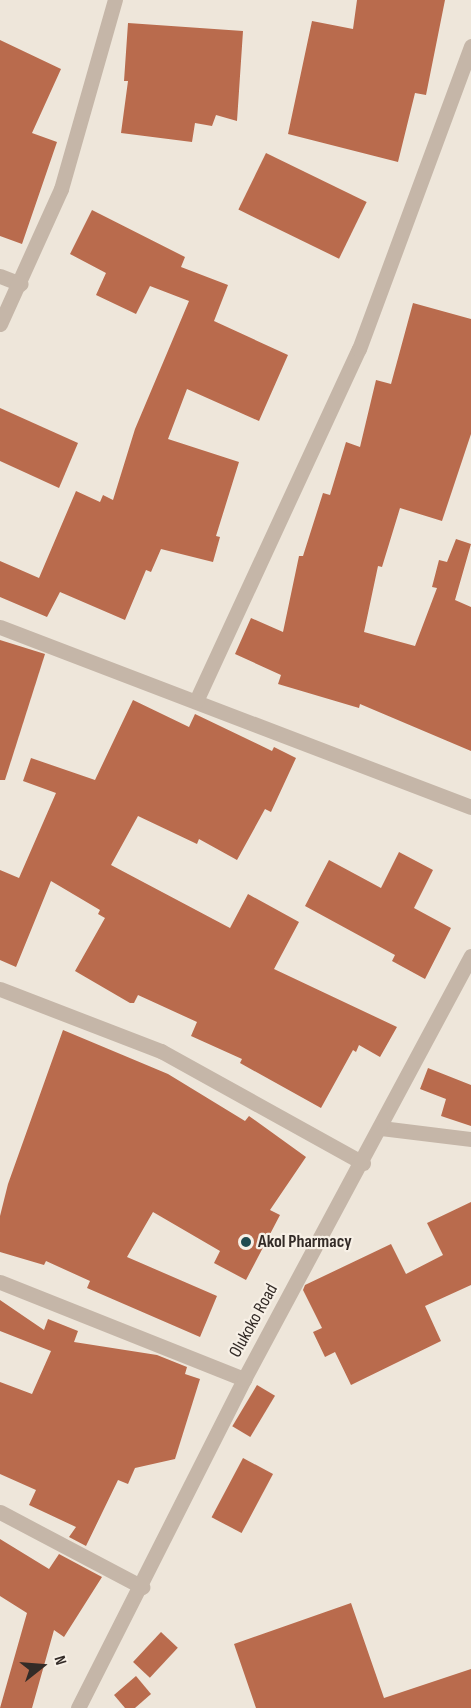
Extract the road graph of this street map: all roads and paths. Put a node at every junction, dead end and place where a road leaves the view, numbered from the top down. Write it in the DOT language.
graph roads {
  1 [pos="115,0"];
  2 [pos="471,46"];
  3 [pos="0,276"];
  4 [pos="21,284"];
  5 [pos="0,324"];
  6 [pos="0,627"];
  7 [pos="196,701"];
  8 [pos="471,807"];
  9 [pos="471,956"];
  10 [pos="0,989"];
  11 [pos="381,1128"];
  12 [pos="471,1139"];
  13 [pos="363,1163"];
  14 [pos="0,1282"];
  15 [pos="244,1379"];
  16 [pos="0,1512"];
  17 [pos="142,1587"];
  18 [pos="78,1708"];
  1 -- 4 [label="street"];
  2 -- 7 [label="street"];
  3 -- 4 [label="street"];
  4 -- 5 [label="street"];
  6 -- 7 [label="street"];
  7 -- 8 [label="street"];
  9 -- 11 [label="street, Olukoko Road"];
  10 -- 13 [label="street"];
  11 -- 12 [label="street"];
  11 -- 13 [label="street, Olukoko Road"];
  13 -- 15 [label="street, Olukoko Road"];
  14 -- 15 [label="street"];
  15 -- 17 [label="street, Olukoko Road"];
  16 -- 17 [label="street"];
  17 -- 18 [label="street, Olukoko Road"];
}
